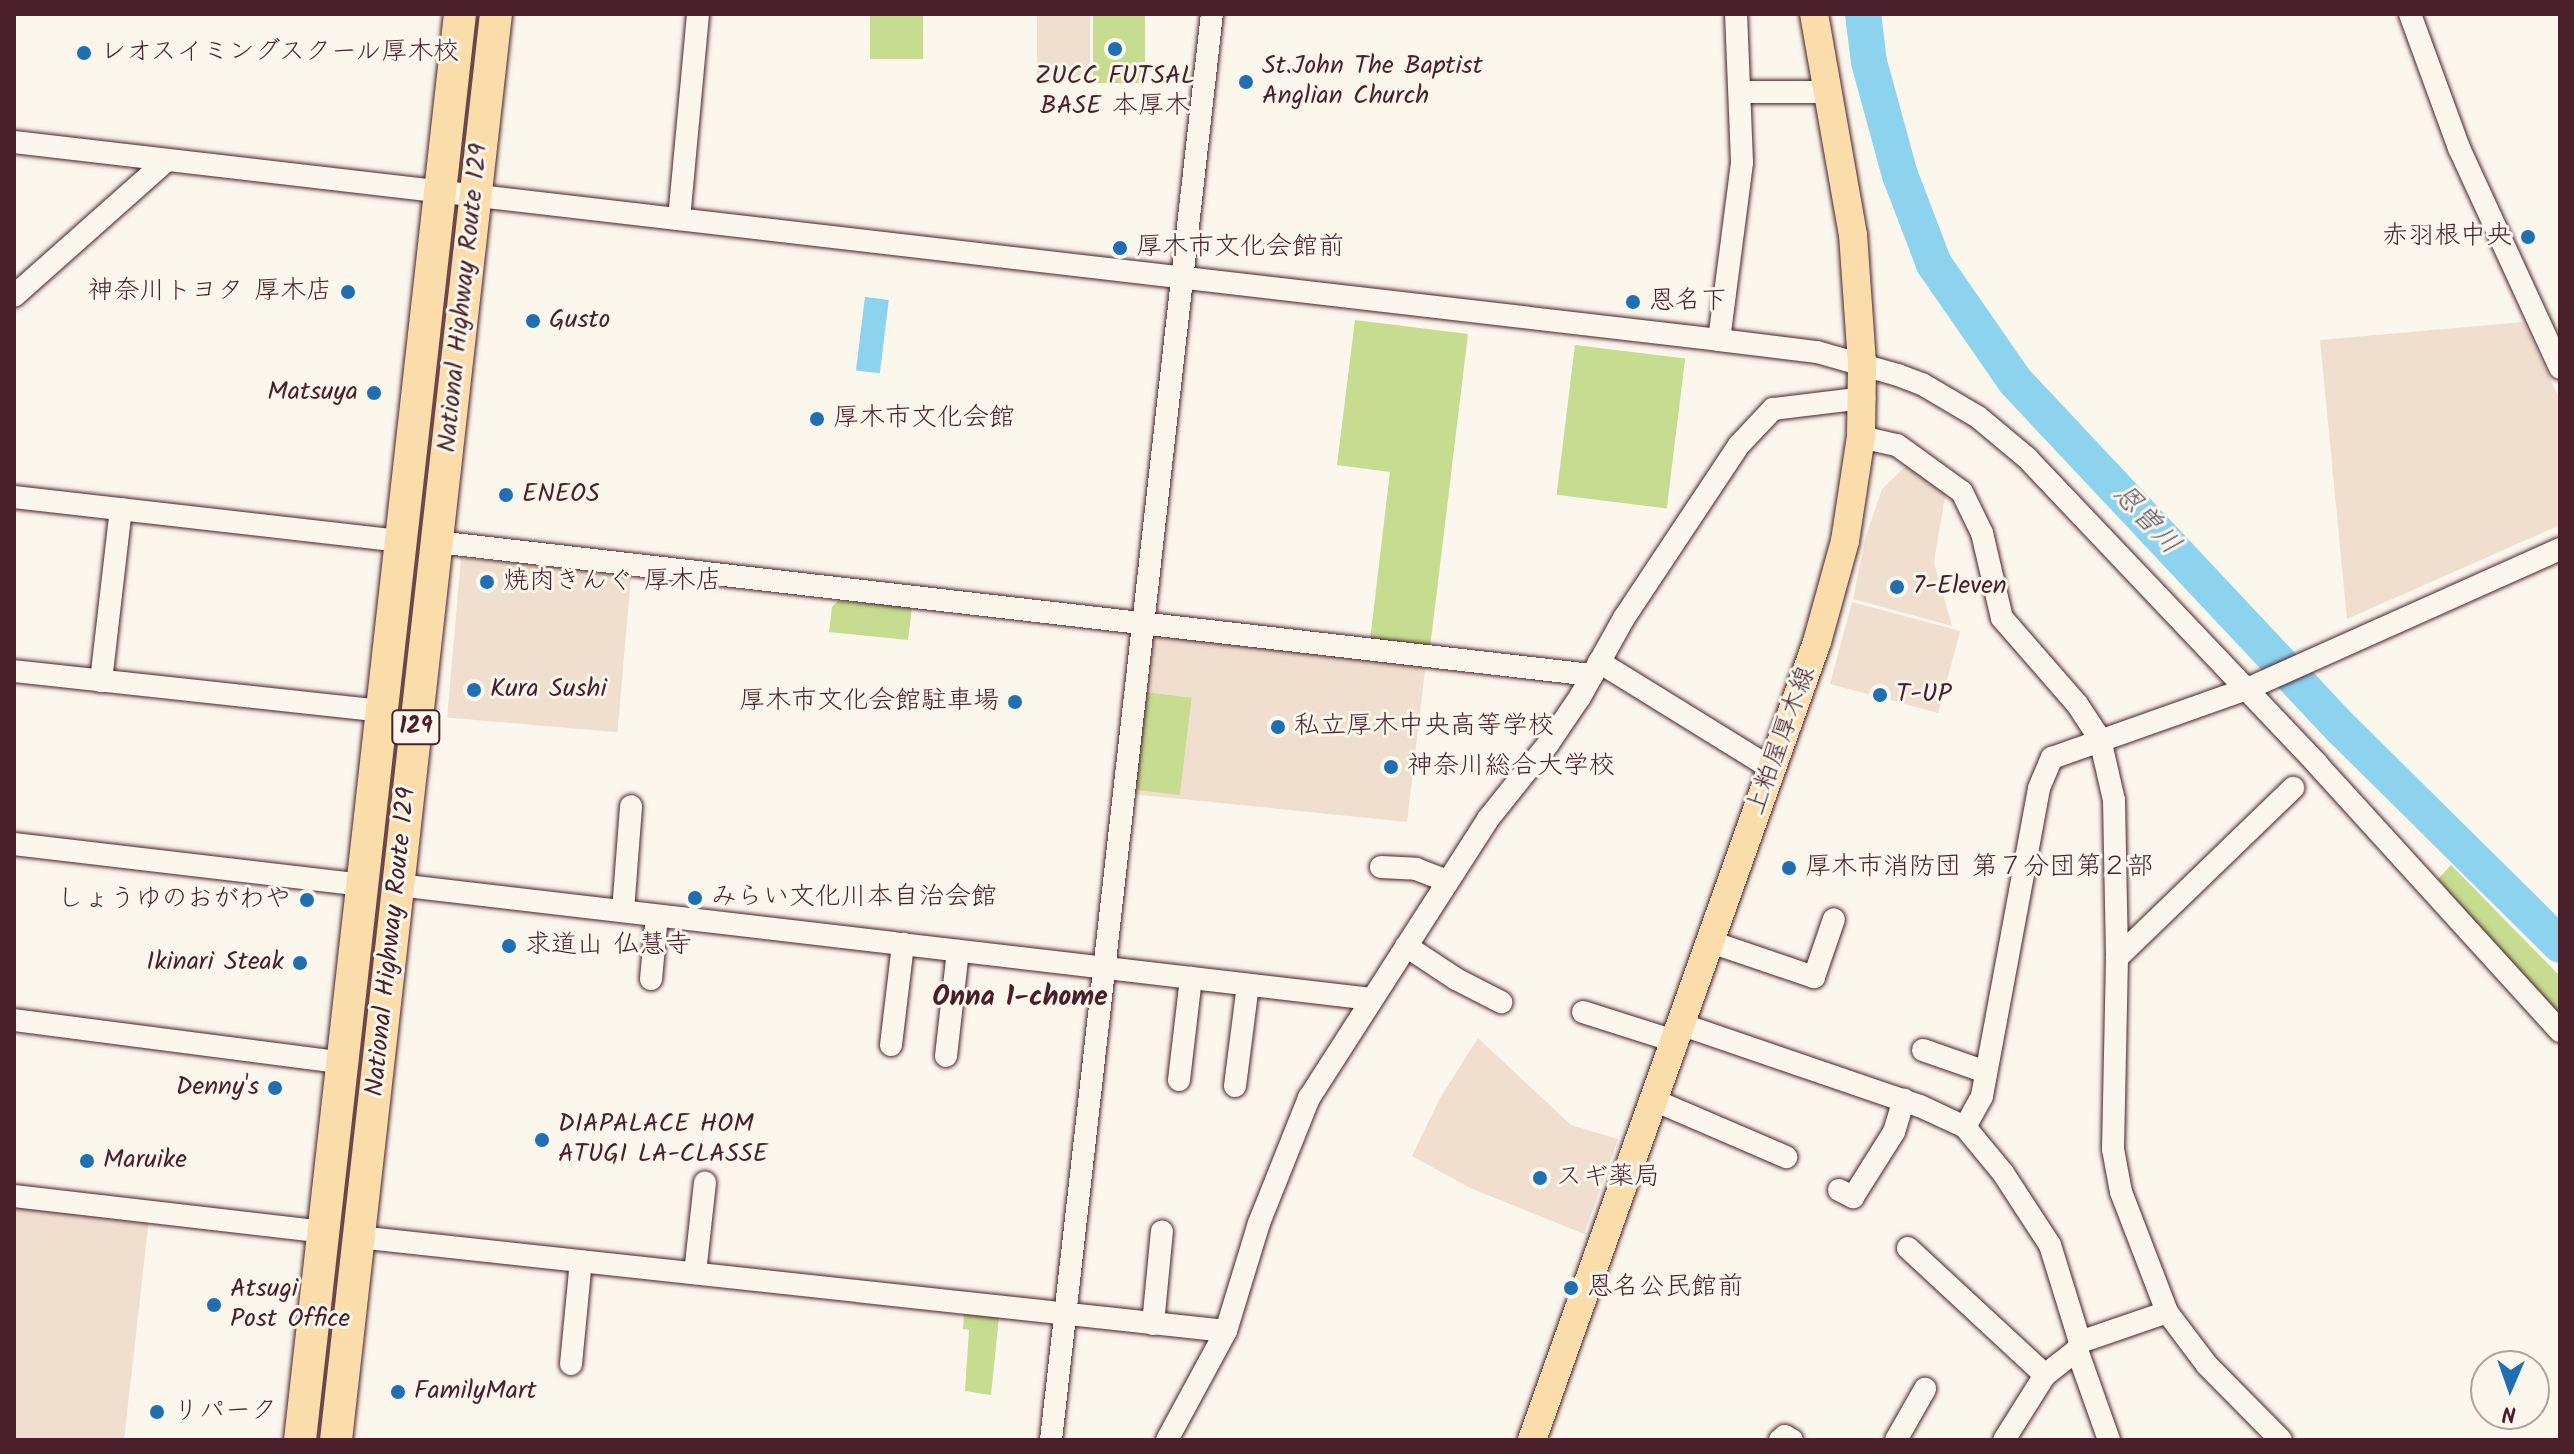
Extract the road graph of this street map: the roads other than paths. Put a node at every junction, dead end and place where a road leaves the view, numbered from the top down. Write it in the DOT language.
graph roads {
  1 [pos="460,14"];
  2 [pos="496,14"];
  3 [pos="698,14"];
  4 [pos="1212,14"];
  5 [pos="1736,14"];
  6 [pos="1814,14"];
  7 [pos="2410,14"];
  8 [pos="1741,92"];
  9 [pos="1828,92"];
  10 [pos="14,142"];
  11 [pos="167,160"];
  12 [pos="441,191"];
  13 [pos="476,195"];
  14 [pos="679,219"];
  15 [pos="1183,278"];
  16 [pos="14,296"];
  17 [pos="1719,340"];
  18 [pos="1862,363"];
  19 [pos="2560,368"];
  20 [pos="1864,398"];
  21 [pos="1861,437"];
  22 [pos="14,497"];
  23 [pos="121,509"];
  24 [pos="402,541"];
  25 [pos="437,542"];
  26 [pos="2560,549"];
  27 [pos="1142,623"];
  28 [pos="1595,669"];
  29 [pos="14,671"];
  30 [pos="101,681"];
  31 [pos="2255,686"];
  32 [pos="382,711"];
  33 [pos="2100,739"];
  34 [pos="1772,769"];
  35 [pos="2293,788"];
  36 [pos="631,806"];
  37 [pos="14,844"];
  38 [pos="1381,867"];
  39 [pos="1448,881"];
  40 [pos="363,885"];
  41 [pos="398,885"];
  42 [pos="623,911"];
  43 [pos="657,916"];
  44 [pos="1833,918"];
  45 [pos="1711,942"];
  46 [pos="903,944"];
  47 [pos="1406,946"];
  48 [pos="958,951"];
  49 [pos="2117,958"];
  50 [pos="1105,968"];
  51 [pos="1191,978"];
  52 [pos="651,979"];
  53 [pos="1248,985"];
  54 [pos="1371,999"];
  55 [pos="1501,1002"];
  56 [pos="1593,1012"];
  57 [pos="14,1020"];
  58 [pos="2560,1031"];
  59 [pos="1680,1033"];
  60 [pos="891,1045"];
  61 [pos="1923,1050"];
  62 [pos="946,1056"];
  63 [pos="343,1063"];
  64 [pos="1986,1072"];
  65 [pos="1179,1080"];
  66 [pos="1235,1086"];
  67 [pos="1904,1100"];
  68 [pos="1656,1101"];
  69 [pos="1965,1127"];
  70 [pos="1786,1157"];
  71 [pos="705,1183"];
  72 [pos="14,1196"];
  73 [pos="1853,1198"];
  74 [pos="1162,1231"];
  75 [pos="324,1232"];
  76 [pos="358,1237"];
  77 [pos="1912,1257"];
  78 [pos="581,1261"];
  79 [pos="695,1273"];
  80 [pos="2167,1312"];
  81 [pos="1067,1314"];
  82 [pos="1153,1324"];
  83 [pos="1226,1331"];
  84 [pos="2078,1346"];
  85 [pos="571,1364"];
  86 [pos="2045,1375"];
  87 [pos="1925,1389"];
  88 [pos="2007,1428"];
  89 [pos="300,1440"];
  90 [pos="336,1440"];
  91 [pos="1051,1440"];
  92 [pos="1167,1440"];
  93 [pos="1532,1440"];
  94 [pos="1780,1440"];
  95 [pos="1792,1440"];
  96 [pos="1896,1440"];
  97 [pos="2109,1440"];
  98 [pos="2281,1440"];
  1 -- 12 [label="highway, National Highway Route 129 / 129"];
  2 -- 13 [label="highway, National Highway Route 129 / 129"];
  3 -- 14 [label="street"];
  4 -- 15 [label="street"];
  5 -- 8 [label="street"];
  6 -- 9 [label="main road, 上粕屋厚木線"];
  7 -- 19 [label="street"];
  8 -- 9 [label="street"];
  8 -- 17 [label="street"];
  9 -- 18 [label="main road, 上粕屋厚木線"];
  10 -- 11 [label="street"];
  11 -- 12 [label="street"];
  11 -- 16 [label="street"];
  12 -- 13 [label="street"];
  12 -- 24 [label="highway, National Highway Route 129 / 129"];
  13 -- 14 [label="street"];
  13 -- 25 [label="highway, National Highway Route 129 / 129"];
  14 -- 15 [label="street"];
  15 -- 17 [label="street"];
  15 -- 27 [label="street"];
  17 -- 18 [label="street"];
  18 -- 20 [label="main road, 上粕屋厚木線"];
  18 -- 31 [label="street"];
  20 -- 21 [label="main road, 上粕屋厚木線"];
  20 -- 28 [label="street"];
  21 -- 33 [label="street"];
  21 -- 34 [label="main road, 上粕屋厚木線"];
  22 -- 23 [label="street"];
  23 -- 24 [label="street"];
  23 -- 30 [label="street"];
  24 -- 32 [label="highway, National Highway Route 129 / 129"];
  25 -- 27 [label="street"];
  25 -- 41 [label="highway, National Highway Route 129 / 129"];
  26 -- 31 [label="street"];
  27 -- 28 [label="street"];
  27 -- 50 [label="street"];
  28 -- 34 [label="street"];
  28 -- 39 [label="street"];
  29 -- 30 [label="street"];
  30 -- 32 [label="street"];
  31 -- 33 [label="street"];
  31 -- 58 [label="street"];
  32 -- 40 [label="highway, National Highway Route 129 / 129"];
  33 -- 49 [label="street"];
  33 -- 64 [label="street"];
  34 -- 45 [label="main road, 上粕屋厚木線"];
  35 -- 49 [label="street"];
  36 -- 42 [label="street"];
  37 -- 40 [label="street"];
  38 -- 39 [label="street"];
  39 -- 47 [label="street"];
  40 -- 63 [label="highway, National Highway Route 129 / 129"];
  41 -- 42 [label="street"];
  41 -- 76 [label="highway, National Highway Route 129 / 129"];
  42 -- 43 [label="street"];
  43 -- 46 [label="street"];
  43 -- 52 [label="street"];
  44 -- 45 [label="street"];
  45 -- 59 [label="main road, 上粕屋厚木線"];
  46 -- 48 [label="street"];
  46 -- 60 [label="street"];
  47 -- 54 [label="street"];
  47 -- 55 [label="street"];
  48 -- 50 [label="street"];
  48 -- 62 [label="street"];
  49 -- 80 [label="street"];
  50 -- 51 [label="street"];
  50 -- 81 [label="street"];
  51 -- 53 [label="street"];
  51 -- 65 [label="street"];
  53 -- 54 [label="street"];
  53 -- 66 [label="street"];
  54 -- 83 [label="street"];
  56 -- 59 [label="street"];
  57 -- 63 [label="street"];
  59 -- 67 [label="street"];
  59 -- 68 [label="main road, 上粕屋厚木線"];
  61 -- 64 [label="street"];
  63 -- 75 [label="highway, National Highway Route 129 / 129"];
  64 -- 69 [label="street"];
  67 -- 69 [label="street"];
  67 -- 73 [label="street"];
  68 -- 70 [label="street"];
  68 -- 93 [label="main road, 上粕屋厚木線"];
  69 -- 84 [label="street"];
  71 -- 79 [label="street"];
  72 -- 75 [label="street"];
  74 -- 82 [label="street"];
  75 -- 89 [label="highway, National Highway Route 129 / 129"];
  76 -- 78 [label="street"];
  76 -- 90 [label="highway, National Highway Route 129 / 129"];
  77 -- 86 [label="street"];
  78 -- 79 [label="street"];
  78 -- 85 [label="street"];
  79 -- 81 [label="street"];
  80 -- 84 [label="street"];
  80 -- 98 [label="street"];
  81 -- 82 [label="street"];
  81 -- 91 [label="street"];
  82 -- 83 [label="street"];
  83 -- 92 [label="street"];
  84 -- 86 [label="street"];
  84 -- 97 [label="street"];
  86 -- 88 [label="street"];
  87 -- 96 [label="street"];
  94 -- 95 [label="street"];
}
